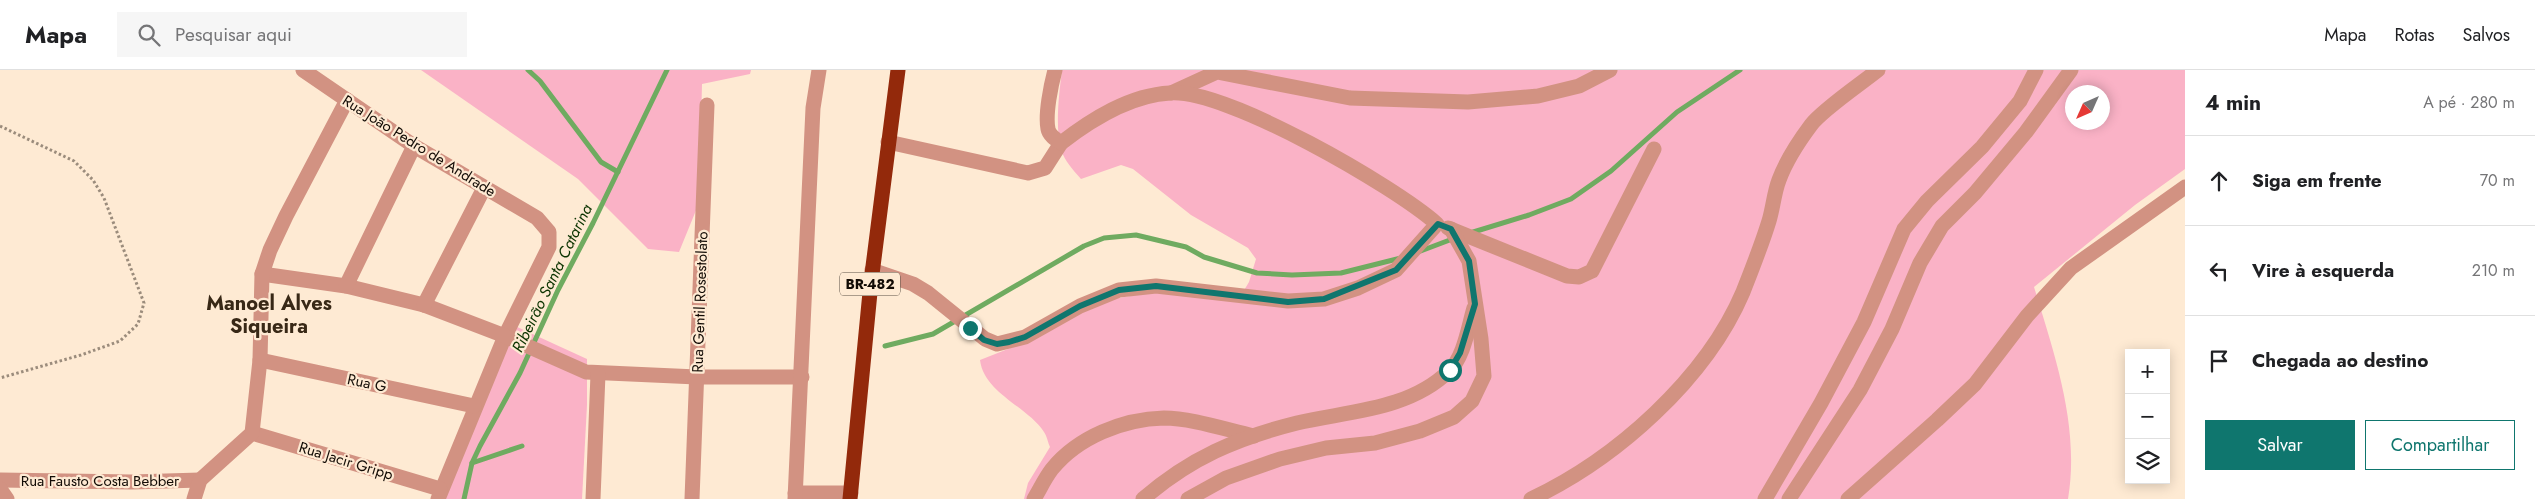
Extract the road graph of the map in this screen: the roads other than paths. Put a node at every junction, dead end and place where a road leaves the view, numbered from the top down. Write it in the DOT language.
graph roads {
  1 [pos="303,70"];
  2 [pos="819,70"];
  3 [pos="898,70"];
  4 [pos="1055,70"];
  5 [pos="1610,70"];
  6 [pos="1878,70"];
  7 [pos="2036,70"];
  8 [pos="2071,70"];
  9 [pos="1171,93"];
  10 [pos="347,100"];
  11 [pos="707,105"];
  12 [pos="888,142"];
  13 [pos="1061,143"];
  14 [pos="414,146"];
  15 [pos="1654,149"];
  16 [pos="2185,187"];
  17 [pos="484,188"];
  18 [pos="1444,226"];
  19 [pos="872,270"];
  20 [pos="262,274"];
  21 [pos="346,286"];
  22 [pos="1475,304"];
  23 [pos="424,305"];
  24 [pos="506,336"];
  25 [pos="260,360"];
  26 [pos="598,374"];
  27 [pos="802,377"];
  28 [pos="697,378"];
  29 [pos="474,406"];
  30 [pos="252,433"];
  31 [pos="1254,436"];
  32 [pos="0,480"];
  33 [pos="200,480"];
  34 [pos="0,489"];
  35 [pos="439,494"];
  36 [pos="795,496"];
  37 [pos="850,496"];
  38 [pos="7,499"];
  39 [pos="195,499"];
  40 [pos="593,499"];
  41 [pos="692,499"];
  42 [pos="1034,499"];
  43 [pos="1143,499"];
  44 [pos="1188,499"];
  45 [pos="1532,499"];
  46 [pos="1764,499"];
  47 [pos="1789,499"];
  48 [pos="1848,499"];
  1 -- 10 [label="street, Rua João Pedro de Andrade"];
  2 -- 27 [label="street"];
  3 -- 12 [label="highway, BR-482"];
  4 -- 13 [label="street"];
  5 -- 9 [label="street"];
  6 -- 45 [label="street"];
  7 -- 46 [label="street"];
  8 -- 47 [label="street"];
  9 -- 13 [label="street"];
  9 -- 18 [label="street"];
  10 -- 14 [label="street, Rua João Pedro de Andrade"];
  10 -- 20 [label="street"];
  11 -- 28 [label="street, Rua Gentil Rosestolato"];
  12 -- 13 [label="street"];
  12 -- 19 [label="highway, BR-482"];
  14 -- 17 [label="street, Rua João Pedro de Andrade"];
  14 -- 21 [label="street"];
  15 -- 18 [label="street"];
  16 -- 48 [label="street"];
  17 -- 23 [label="street"];
  17 -- 24 [label="street, Rua João Pedro de Andrade"];
  18 -- 19 [label="street"];
  18 -- 22 [label="street"];
  19 -- 37 [label="highway, BR-482"];
  20 -- 21 [label="street"];
  20 -- 25 [label="street"];
  21 -- 23 [label="street"];
  22 -- 31 [label="street"];
  22 -- 44 [label="street"];
  23 -- 24 [label="street"];
  24 -- 26 [label="street"];
  24 -- 29 [label="street"];
  25 -- 29 [label="street, Rua G"];
  25 -- 30 [label="street"];
  26 -- 28 [label="street"];
  26 -- 40 [label="street"];
  27 -- 28 [label="street"];
  27 -- 36 [label="street"];
  28 -- 41 [label="street, Rua Gentil Rosestolato"];
  29 -- 35 [label="street"];
  30 -- 33 [label="street"];
  30 -- 35 [label="street, Rua Jacir Gripp"];
  31 -- 42 [label="street"];
  31 -- 43 [label="street"];
  32 -- 33 [label="street, Rua Fausto Costa Bebber"];
  33 -- 39 [label="street"];
  34 -- 38 [label="street"];
  36 -- 37 [label="street"];
}
